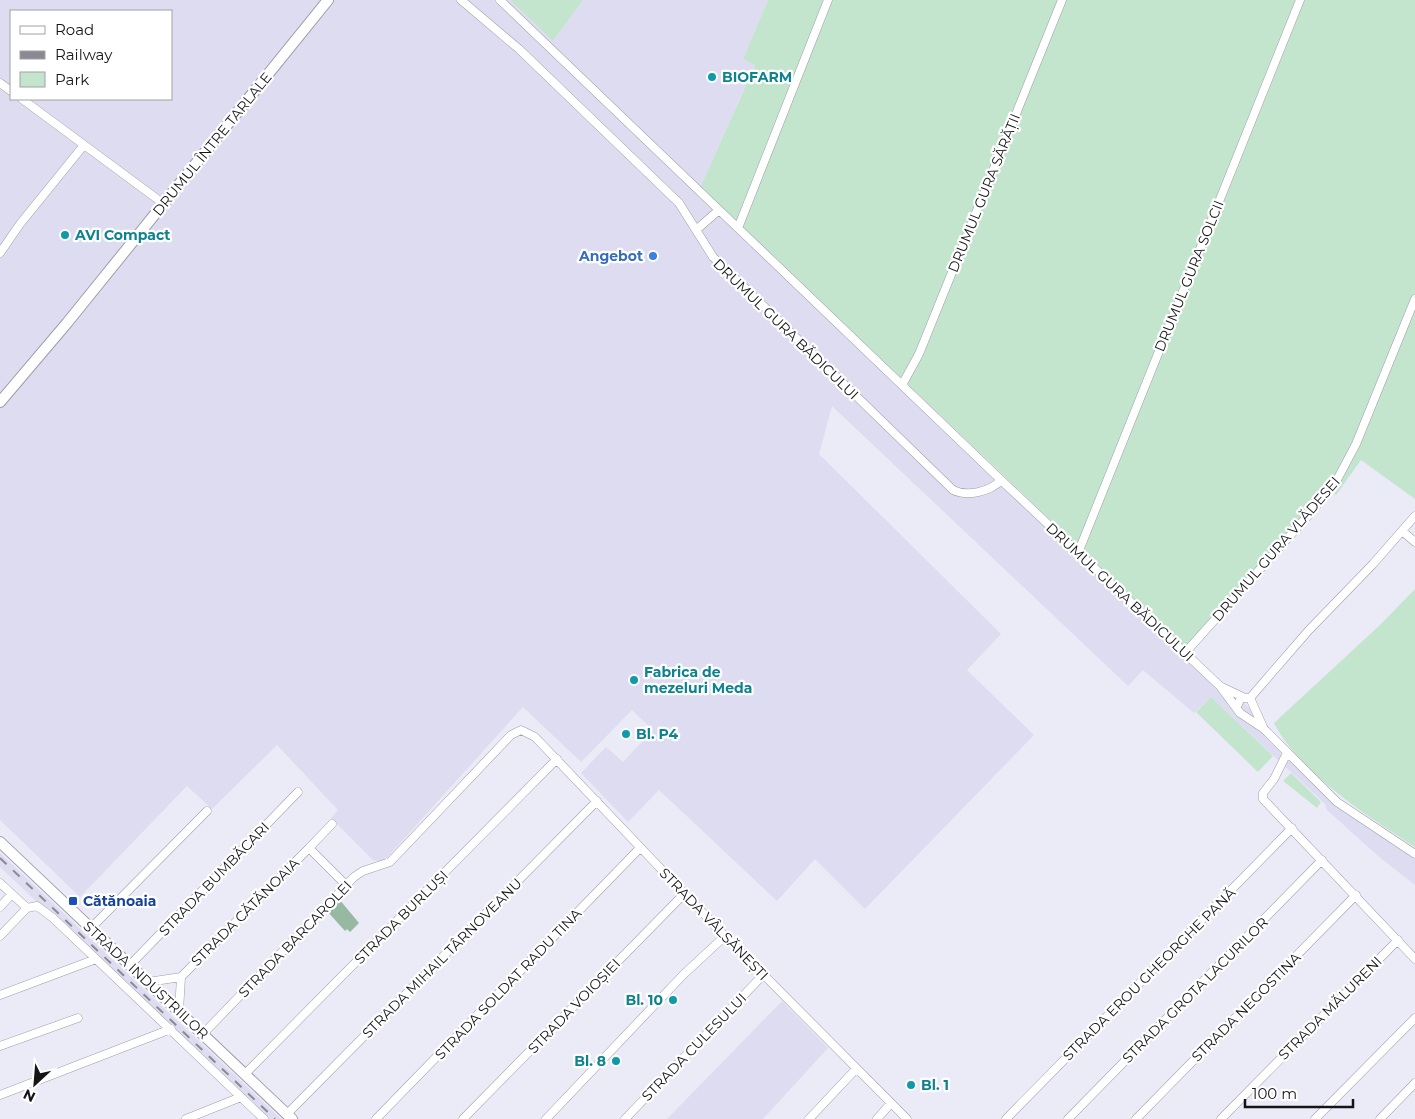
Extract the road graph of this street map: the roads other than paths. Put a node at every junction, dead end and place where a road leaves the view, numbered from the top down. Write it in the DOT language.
graph roads {
  1 [pos="328,0"];
  2 [pos="461,0"];
  3 [pos="500,0"];
  4 [pos="828,0"];
  5 [pos="1062,0"];
  6 [pos="1300,0"];
  7 [pos="23,100"];
  8 [pos="84,145"];
  9 [pos="164,204"];
  10 [pos="719,210"];
  11 [pos="738,228"];
  12 [pos="696,230"];
  13 [pos="0,253"];
  14 [pos="1415,299"];
  15 [pos="902,385"];
  16 [pos="0,402"];
  17 [pos="1002,480"];
  18 [pos="1415,516"];
  19 [pos="1402,531"];
  20 [pos="1415,542"];
  21 [pos="1078,553"];
  22 [pos="1185,653"];
  23 [pos="1220,686"];
  24 [pos="1247,697"];
  25 [pos="1236,706"];
  26 [pos="1254,707"];
  27 [pos="1245,714"];
  28 [pos="1264,729"];
  29 [pos="521,730"];
  30 [pos="1287,753"];
  31 [pos="557,759"];
  32 [pos="298,792"];
  33 [pos="597,801"];
  34 [pos="207,811"];
  35 [pos="332,824"];
  36 [pos="1292,828"];
  37 [pos="0,842"];
  38 [pos="309,848"];
  39 [pos="640,848"];
  40 [pos="1415,854"];
  41 [pos="1322,860"];
  42 [pos="0,883"];
  43 [pos="346,885"];
  44 [pos="12,894"];
  45 [pos="684,894"];
  46 [pos="1356,895"];
  47 [pos="0,907"];
  48 [pos="27,908"];
  49 [pos="91,928"];
  50 [pos="0,936"];
  51 [pos="725,936"];
  52 [pos="1398,940"];
  53 [pos="96,959"];
  54 [pos="1415,959"];
  55 [pos="130,965"];
  56 [pos="763,975"];
  57 [pos="181,977"];
  58 [pos="148,982"];
  59 [pos="0,995"];
  60 [pos="179,1011"];
  61 [pos="78,1018"];
  62 [pos="1415,1018"];
  63 [pos="171,1029"];
  64 [pos="203,1034"];
  65 [pos="0,1046"];
  66 [pos="856,1069"];
  67 [pos="245,1074"];
  68 [pos="1415,1083"];
  69 [pos="0,1095"];
  70 [pos="241,1097"];
  71 [pos="891,1103"];
  72 [pos="290,1116"];
  73 [pos="186,1119"];
  74 [pos="264,1119"];
  75 [pos="376,1119"];
  76 [pos="464,1119"];
  77 [pos="546,1119"];
  78 [pos="625,1119"];
  79 [pos="809,1119"];
  80 [pos="877,1119"];
  81 [pos="907,1119"];
  82 [pos="1006,1119"];
  83 [pos="1068,1119"];
  84 [pos="1136,1119"];
  85 [pos="1221,1119"];
  86 [pos="1315,1119"];
  87 [pos="1380,1119"];
  1 -- 9 [label="main road, DRUMUL ÎNTRE TARLALE"];
  2 -- 12 [label="street, DRUMUL GURA BĂDICULUI"];
  3 -- 10 [label="street, DRUMUL GURA BĂDICULUI"];
  4 -- 11 [label="street"];
  5 -- 15 [label="street, DRUMUL GURA SĂRĂȚII"];
  6 -- 21 [label="street, DRUMUL GURA SOLCII"];
  7 -- 8 [label="street"];
  8 -- 9 [label="street"];
  8 -- 13 [label="street"];
  9 -- 16 [label="main road, DRUMUL ÎNTRE TARLALE"];
  10 -- 11 [label="street, DRUMUL GURA BĂDICULUI"];
  10 -- 12 [label="street"];
  11 -- 15 [label="street, DRUMUL GURA BĂDICULUI"];
  12 -- 17 [label="street, DRUMUL GURA BĂDICULUI"];
  14 -- 22 [label="street, DRUMUL GURA VLĂDESEI"];
  15 -- 17 [label="street, DRUMUL GURA BĂDICULUI"];
  17 -- 21 [label="street, DRUMUL GURA BĂDICULUI"];
  18 -- 19 [label="street"];
  19 -- 20 [label="street"];
  19 -- 24 [label="street"];
  21 -- 22 [label="street, DRUMUL GURA BĂDICULUI"];
  22 -- 23 [label="street, DRUMUL GURA BĂDICULUI"];
  23 -- 24 [label="street"];
  23 -- 25 [label="street, DRUMUL GURA BĂDICULUI"];
  24 -- 25 [label="street"];
  24 -- 26 [label="street"];
  25 -- 27 [label="street"];
  26 -- 27 [label="street"];
  26 -- 28 [label="street"];
  27 -- 28 [label="street"];
  28 -- 30 [label="street"];
  29 -- 31 [label="street, STRADA VÂLSĂNEȘTI"];
  29 -- 43 [label="street, STRADA BARCAROLEI"];
  30 -- 36 [label="street"];
  30 -- 40 [label="street"];
  31 -- 33 [label="street, STRADA VÂLSĂNEȘTI"];
  31 -- 67 [label="street, STRADA BURLUȘI"];
  32 -- 55 [label="street, STRADA BUMBĂCARI"];
  33 -- 39 [label="street, STRADA VÂLSĂNEȘTI"];
  33 -- 72 [label="street, STRADA MIHAIL TÂRNOVEANU"];
  34 -- 49 [label="street"];
  35 -- 38 [label="street, STRADA CĂTĂNOAIA"];
  36 -- 41 [label="street"];
  36 -- 82 [label="street, STRADA EROU GHEORGHE PANĂ"];
  37 -- 49 [label="main road, STRADA INDUSTRIILOR"];
  38 -- 43 [label="street, STRADA CĂTĂNOAIA"];
  38 -- 57 [label="street, STRADA CĂTĂNOAIA"];
  39 -- 45 [label="street, STRADA VÂLSĂNEȘTI"];
  39 -- 75 [label="street, STRADA SOLDAT RADU TINA"];
  41 -- 46 [label="street"];
  41 -- 83 [label="street, STRADA GROTA LACURILOR"];
  42 -- 44 [label="street"];
  43 -- 64 [label="street, STRADA BARCAROLEI"];
  44 -- 47 [label="street"];
  44 -- 48 [label="street"];
  45 -- 51 [label="street, STRADA VÂLSĂNEȘTI"];
  45 -- 76 [label="street, STRADA VOIOȘIEI"];
  46 -- 52 [label="street"];
  46 -- 84 [label="street, STRADA NEGOSTINA"];
  48 -- 50 [label="street"];
  48 -- 53 [label="street"];
  49 -- 55 [label="main road, STRADA INDUSTRIILOR"];
  51 -- 56 [label="street, STRADA VÂLSĂNEȘTI"];
  51 -- 77 [label="street"];
  52 -- 54 [label="street"];
  52 -- 85 [label="street, STRADA MĂLURENI"];
  53 -- 59 [label="street"];
  53 -- 63 [label="street"];
  55 -- 58 [label="main road, STRADA INDUSTRIILOR"];
  56 -- 66 [label="street, STRADA VÂLSĂNEȘTI"];
  56 -- 78 [label="street, STRADA CULESULUI"];
  57 -- 58 [label="street, STRADA CĂTĂNOAIA"];
  57 -- 60 [label="street, STRADA CĂTĂNOAIA"];
  58 -- 60 [label="main road, STRADA INDUSTRIILOR"];
  60 -- 64 [label="main road, STRADA INDUSTRIILOR"];
  61 -- 65 [label="street"];
  62 -- 86 [label="street"];
  63 -- 69 [label="street"];
  63 -- 70 [label="street"];
  64 -- 67 [label="main road, STRADA INDUSTRIILOR"];
  66 -- 71 [label="street, STRADA VÂLSĂNEȘTI"];
  66 -- 79 [label="street"];
  67 -- 72 [label="main road, STRADA INDUSTRIILOR"];
  68 -- 87 [label="street"];
  70 -- 73 [label="street"];
  70 -- 74 [label="street"];
  71 -- 80 [label="street"];
  71 -- 81 [label="street, STRADA VÂLSĂNEȘTI"];
}
